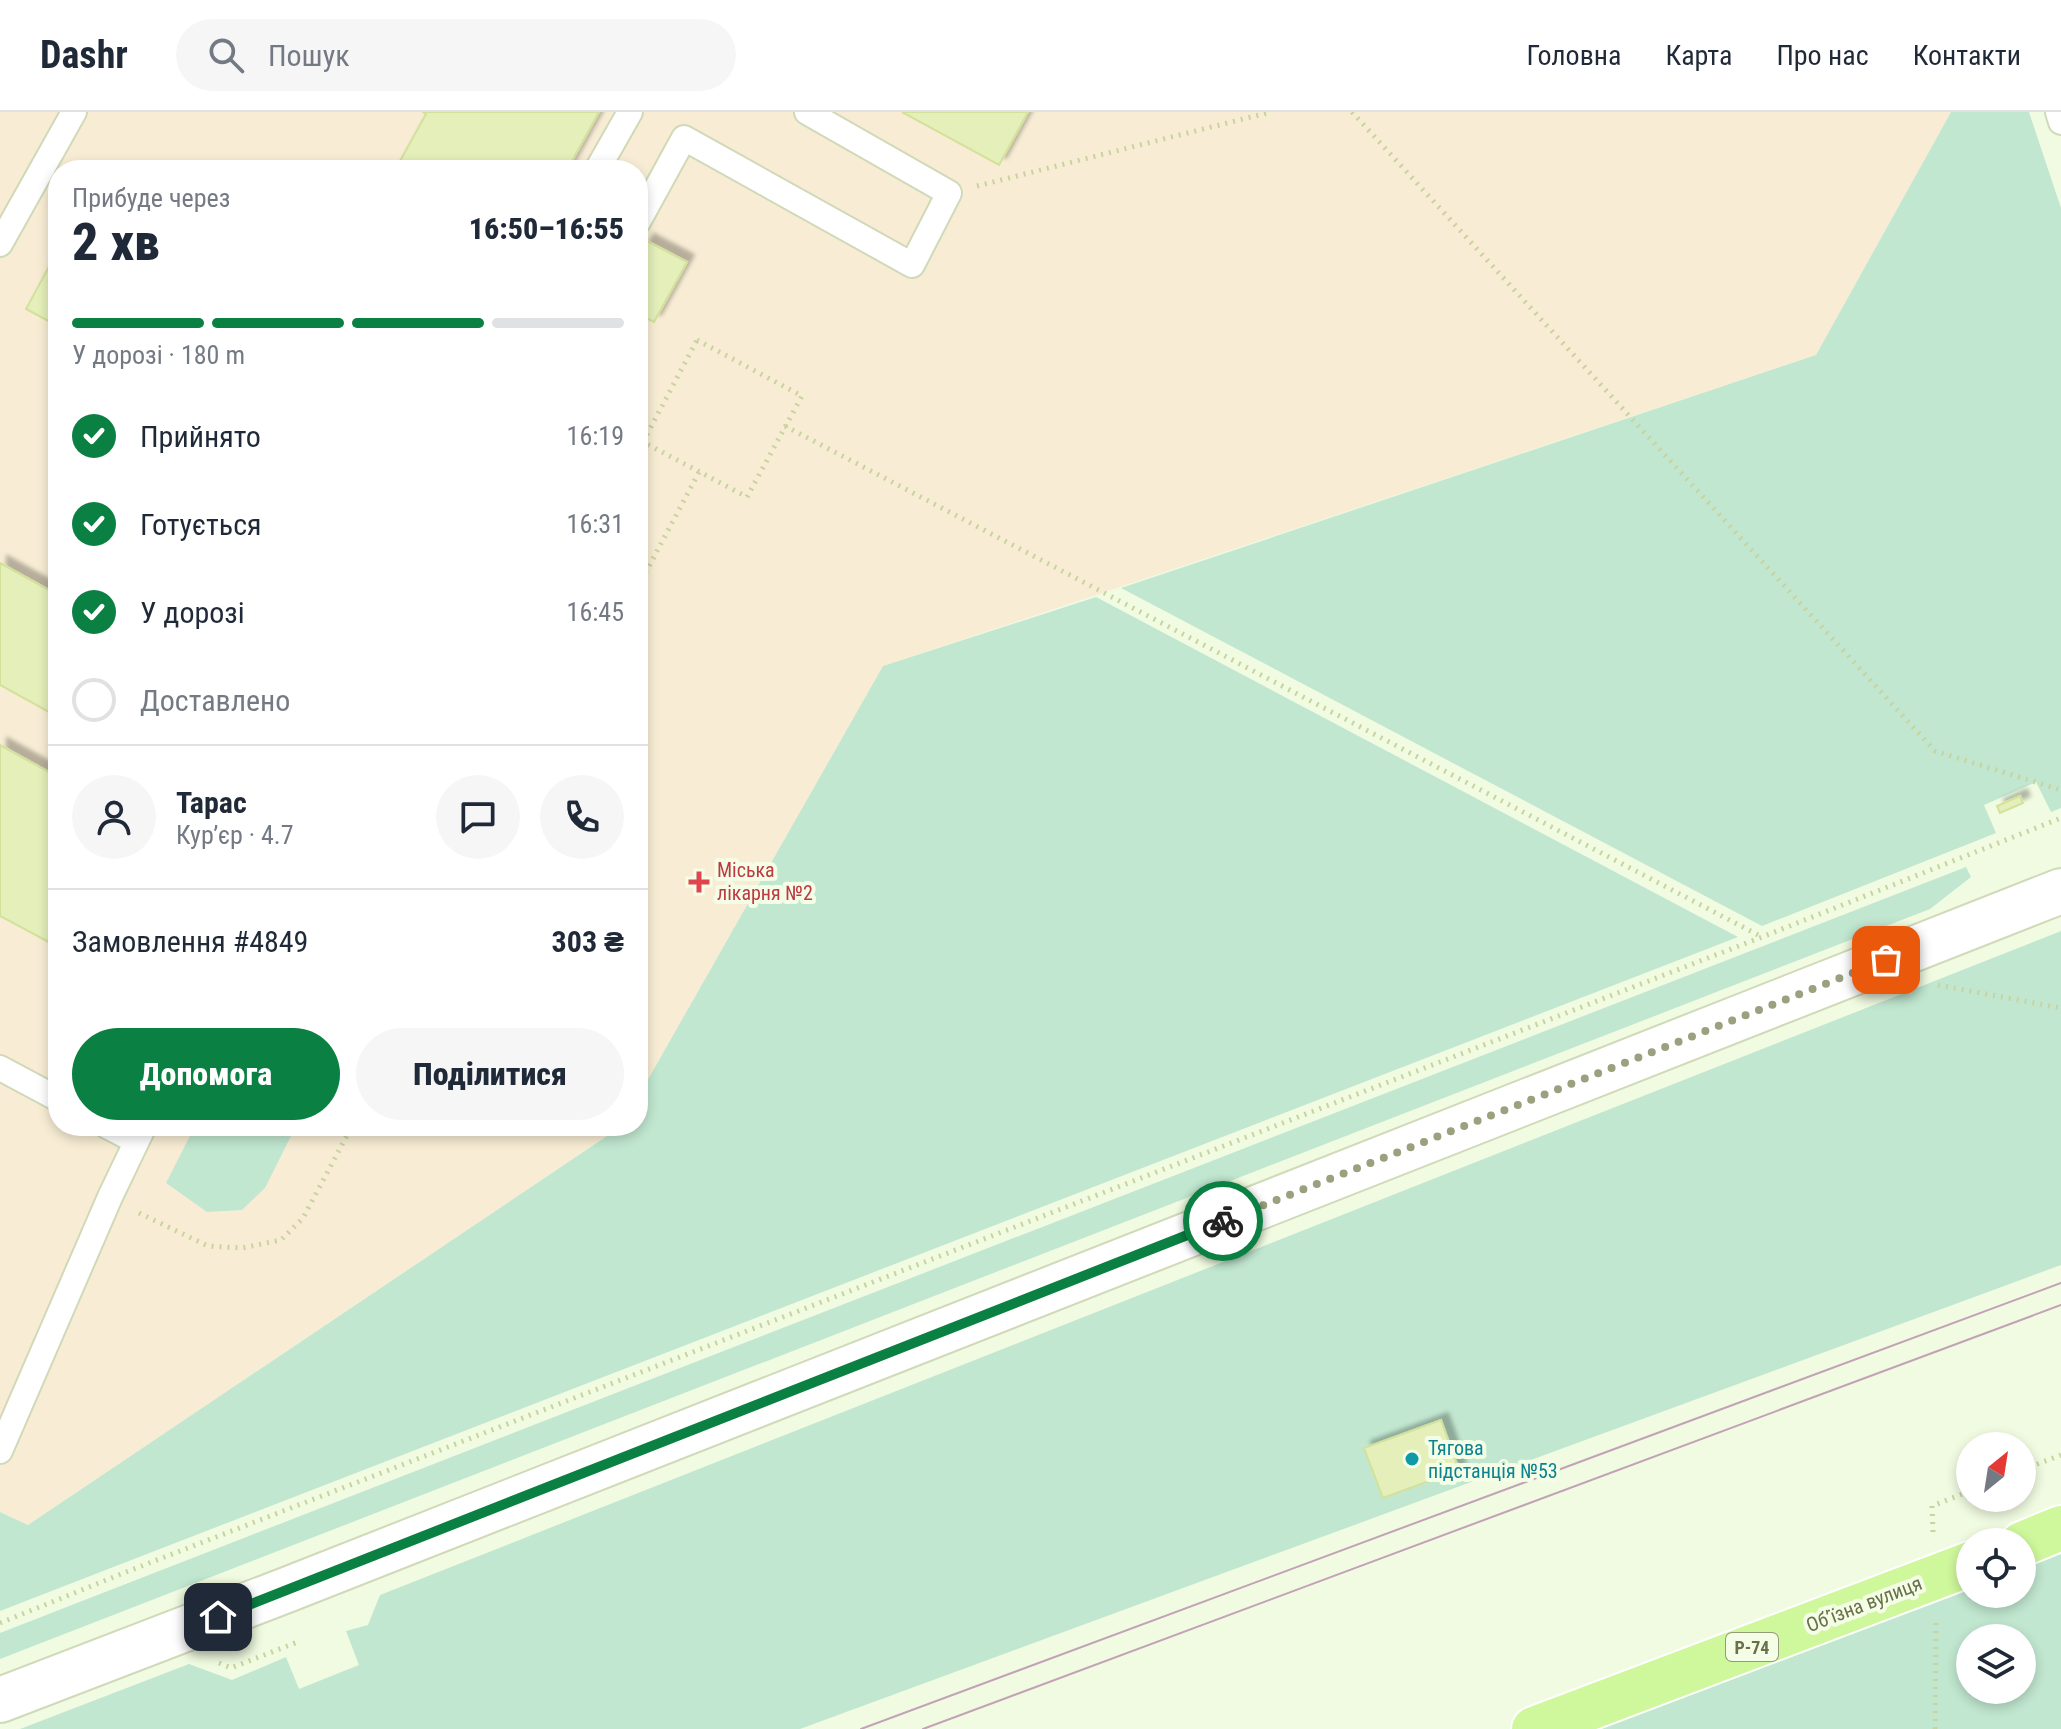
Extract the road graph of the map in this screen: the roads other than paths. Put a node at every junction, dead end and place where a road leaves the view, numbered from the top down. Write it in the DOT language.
graph roads {
  1 [pos="74,112"];
  2 [pos="630,112"];
  3 [pos="807,112"];
  4 [pos="2058,112"];
  5 [pos="2061,122"];
  6 [pos="603,160"];
  7 [pos="648,204"];
  8 [pos="0,244"];
  9 [pos="2061,891"];
  10 [pos="0,1068"];
  11 [pos="48,1094"];
  12 [pos="139,1136"];
  13 [pos="0,1451"];
  14 [pos="2061,1528"];
  15 [pos="2036,1538"];
  16 [pos="1956,1569"];
  17 [pos="0,1700"];
  18 [pos="1534,1729"];
  1 -- 8 [label="lane"];
  2 -- 6 [label="lane"];
  3 -- 7 [label="lane"];
  4 -- 5 [label="lane"];
  9 -- 17 [label="street"];
  10 -- 11 [label="lane"];
  12 -- 13 [label="lane"];
  14 -- 15 [label="main road"];
  16 -- 18 [label="main road, Обʼїзна вулиця / Р-74"];
}
